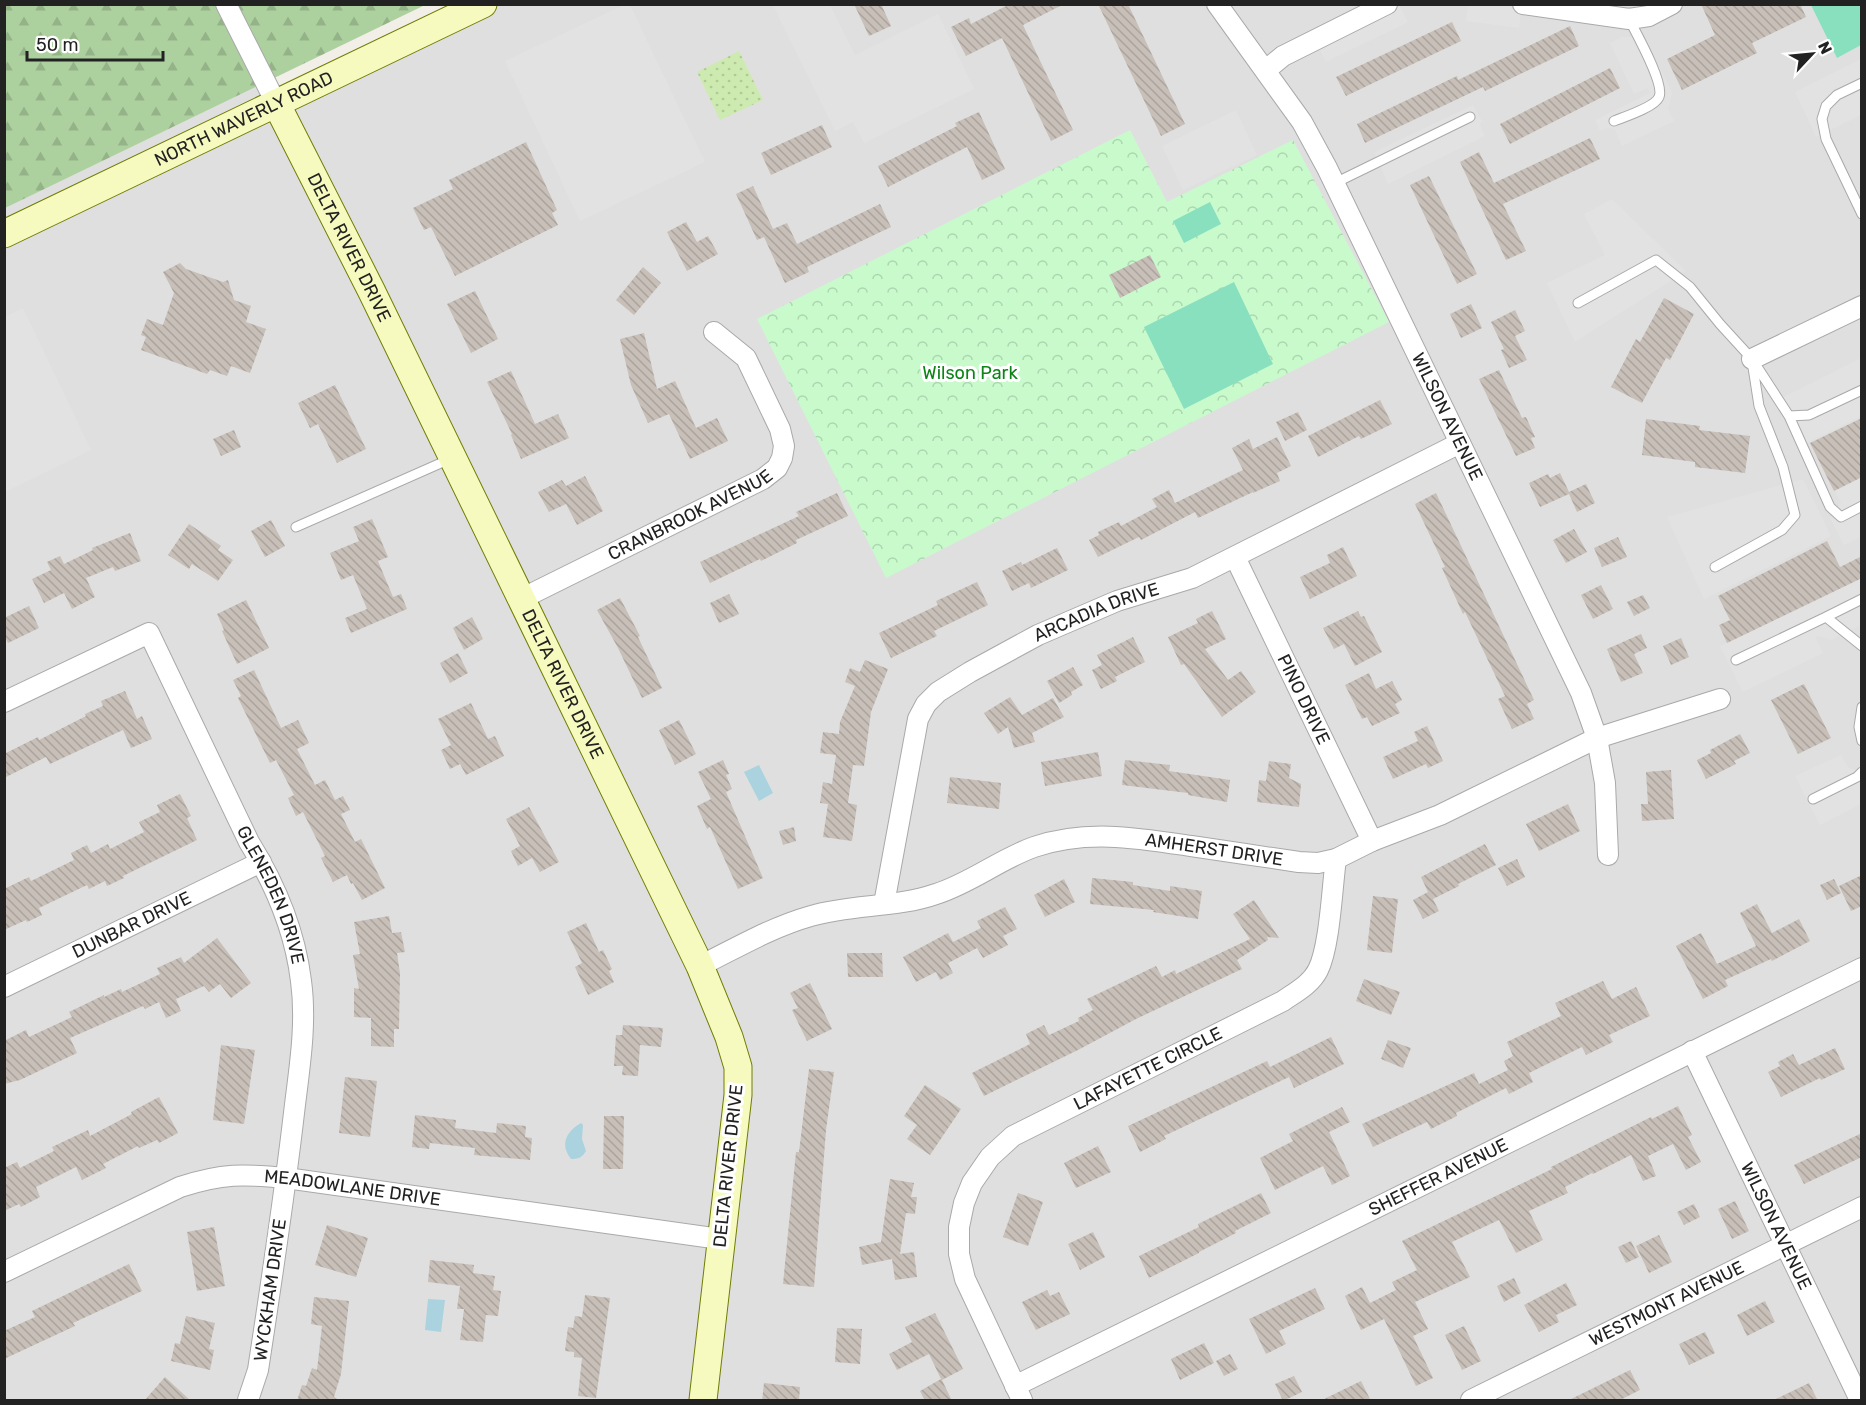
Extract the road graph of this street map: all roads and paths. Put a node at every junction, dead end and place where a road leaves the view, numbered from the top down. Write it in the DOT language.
graph roads {
  1 [pos="226,4"];
  2 [pos="483,4"];
  3 [pos="1217,4"];
  4 [pos="1523,4"];
  5 [pos="1672,4"];
  6 [pos="1385,5"];
  7 [pos="1629,18"];
  8 [pos="1266,70"];
  9 [pos="1862,83"];
  10 [pos="276,103"];
  11 [pos="1470,117"];
  12 [pos="1614,121"];
  13 [pos="1335,183"];
  14 [pos="1862,214"];
  15 [pos="4,234"];
  16 [pos="1578,303"];
  17 [pos="1862,306"];
  18 [pos="714,332"];
  19 [pos="1752,359"];
  20 [pos="1862,390"];
  21 [pos="1789,416"];
  22 [pos="1460,443"];
  23 [pos="452,458"];
  24 [pos="1862,506"];
  25 [pos="296,527"];
  26 [pos="1235,557"];
  27 [pos="1715,567"];
  28 [pos="521,599"];
  29 [pos="1862,599"];
  30 [pos="1826,617"];
  31 [pos="1862,646"];
  32 [pos="1736,660"];
  33 [pos="1720,699"];
  34 [pos="4,702"];
  35 [pos="1862,707"];
  36 [pos="1597,738"];
  37 [pos="1862,741"];
  38 [pos="1862,772"];
  39 [pos="1813,799"];
  40 [pos="1372,841"];
  41 [pos="1608,855"];
  42 [pos="1336,859"];
  43 [pos="261,862"];
  44 [pos="884,904"];
  45 [pos="700,966"];
  46 [pos="1862,968"];
  47 [pos="4,987"];
  48 [pos="1692,1051"];
  49 [pos="286,1178"];
  50 [pos="1862,1207"];
  51 [pos="720,1239"];
  52 [pos="1785,1244"];
  53 [pos="4,1272"];
  54 [pos="1019,1393"];
  55 [pos="248,1401"];
  56 [pos="703,1401"];
  57 [pos="1471,1401"];
  58 [pos="1860,1401"];
  1 -- 10 [label="street, DELTA RIVER DRIVE"];
  2 -- 10 [label="street, NORTH WAVERLY ROAD"];
  3 -- 8 [label="street, WILSON AVENUE"];
  4 -- 7 [label="street"];
  5 -- 7 [label="street"];
  6 -- 8 [label="street"];
  7 -- 12 [label="lane"];
  8 -- 13 [label="street, WILSON AVENUE"];
  9 -- 14 [label="lane"];
  10 -- 15 [label="street, NORTH WAVERLY ROAD"];
  10 -- 23 [label="street, DELTA RIVER DRIVE"];
  11 -- 13 [label="lane"];
  13 -- 22 [label="street, WILSON AVENUE"];
  16 -- 19 [label="lane"];
  17 -- 19 [label="street"];
  18 -- 28 [label="street, CRANBROOK AVENUE"];
  19 -- 21 [label="lane"];
  19 -- 27 [label="lane"];
  20 -- 21 [label="lane"];
  21 -- 24 [label="lane"];
  22 -- 26 [label="street, ARCADIA DRIVE"];
  22 -- 36 [label="street, WILSON AVENUE"];
  23 -- 25 [label="lane"];
  23 -- 28 [label="street, DELTA RIVER DRIVE"];
  26 -- 40 [label="street, PINO DRIVE"];
  26 -- 44 [label="street, ARCADIA DRIVE"];
  28 -- 45 [label="street, DELTA RIVER DRIVE"];
  29 -- 30 [label="lane"];
  30 -- 31 [label="lane"];
  30 -- 32 [label="lane"];
  33 -- 36 [label="street, AMHERST DRIVE"];
  34 -- 43 [label="street, GLENEDEN DRIVE"];
  35 -- 37 [label="lane"];
  36 -- 40 [label="street, AMHERST DRIVE"];
  36 -- 41 [label="street, WILSON AVENUE"];
  38 -- 39 [label="lane"];
  40 -- 42 [label="street, AMHERST DRIVE"];
  42 -- 44 [label="street, AMHERST DRIVE"];
  42 -- 54 [label="street, LAFAYETTE CIRCLE"];
  43 -- 47 [label="street, DUNBAR DRIVE"];
  43 -- 49 [label="street, GLENEDEN DRIVE"];
  44 -- 45 [label="street, AMHERST DRIVE"];
  45 -- 51 [label="street, DELTA RIVER DRIVE"];
  46 -- 48 [label="street, SHEFFER AVENUE"];
  48 -- 52 [label="street, WILSON AVENUE"];
  48 -- 54 [label="street, SHEFFER AVENUE"];
  49 -- 51 [label="street, MEADOWLANE DRIVE"];
  49 -- 53 [label="street, MEADOWLANE DRIVE"];
  49 -- 55 [label="street, WYCKHAM DRIVE"];
  50 -- 52 [label="street, WESTMONT AVENUE"];
  51 -- 56 [label="street, DELTA RIVER DRIVE"];
  52 -- 57 [label="street, WESTMONT AVENUE"];
  52 -- 58 [label="street, WILSON AVENUE"];
}
